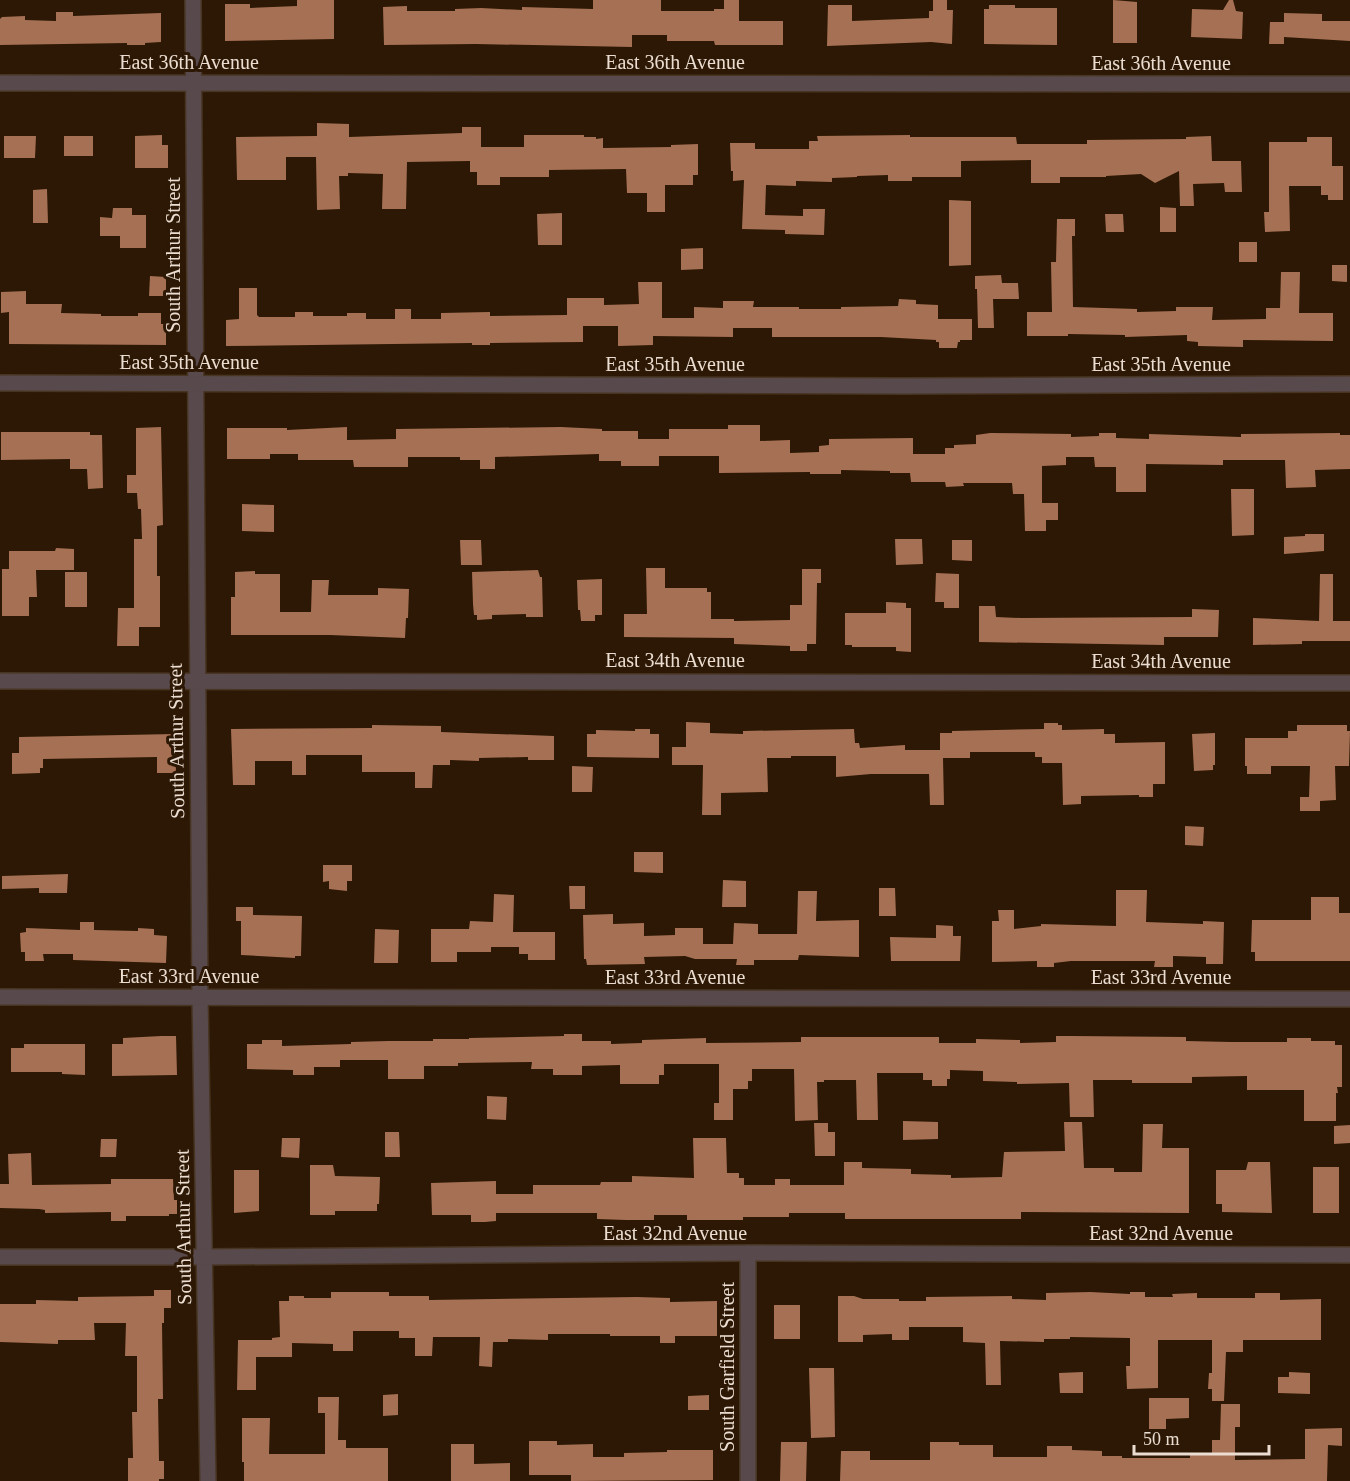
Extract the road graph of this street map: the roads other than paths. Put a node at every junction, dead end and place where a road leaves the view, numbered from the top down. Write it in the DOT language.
graph roads {
  1 [pos="193,0"];
  2 [pos="0,83"];
  3 [pos="194,83"];
  4 [pos="1350,84"];
  5 [pos="0,383"];
  6 [pos="195,383"];
  7 [pos="1350,384"];
  8 [pos="0,681"];
  9 [pos="197,681"];
  10 [pos="1350,683"];
  11 [pos="0,997"];
  12 [pos="200,997"];
  13 [pos="1350,999"];
  14 [pos="748,1253"];
  15 [pos="1350,1255"];
  16 [pos="0,1257"];
  17 [pos="205,1257"];
  18 [pos="208,1481"];
  19 [pos="748,1481"];
  1 -- 3 [label="street, South Arthur Street"];
  2 -- 3 [label="street, East 36th Avenue"];
  3 -- 4 [label="street, East 36th Avenue"];
  3 -- 6 [label="street, South Arthur Street"];
  5 -- 6 [label="street, East 35th Avenue"];
  6 -- 7 [label="street, East 35th Avenue"];
  6 -- 9 [label="street, South Arthur Street"];
  8 -- 9 [label="street, East 34th Avenue"];
  9 -- 10 [label="street, East 34th Avenue"];
  9 -- 12 [label="street, South Arthur Street"];
  11 -- 12 [label="street, East 33rd Avenue"];
  12 -- 13 [label="street, East 33rd Avenue"];
  12 -- 17 [label="street, South Arthur Street"];
  14 -- 15 [label="street, East 32nd Avenue"];
  14 -- 17 [label="street, East 32nd Avenue"];
  14 -- 19 [label="street, South Garfield Street"];
  16 -- 17 [label="street, East 32nd Avenue"];
  17 -- 18 [label="street, South Arthur Street"];
}
